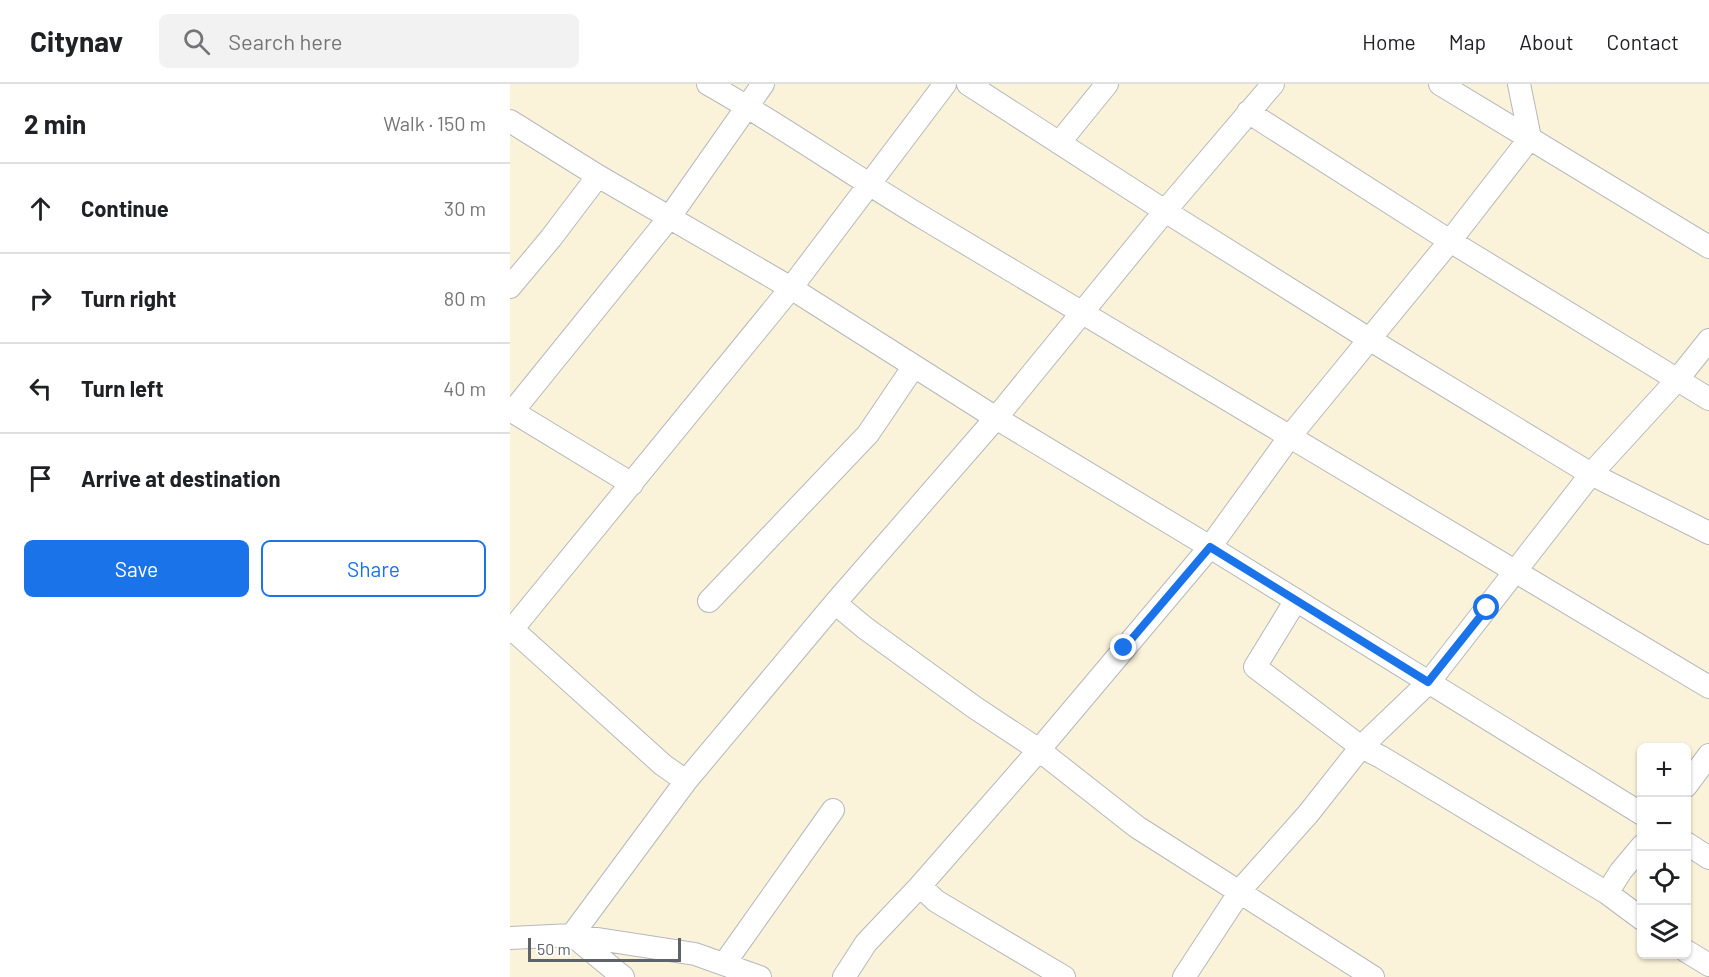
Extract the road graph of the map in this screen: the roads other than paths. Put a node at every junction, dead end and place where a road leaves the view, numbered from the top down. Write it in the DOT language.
graph roads {
  1 [pos="708,84"];
  2 [pos="763,84"];
  3 [pos="945,84"];
  4 [pos="968,84"];
  5 [pos="1107,84"];
  6 [pos="1273,84"];
  7 [pos="1440,84"];
  8 [pos="1519,84"];
  9 [pos="749,107"];
  10 [pos="1248,112"];
  11 [pos="510,121"];
  12 [pos="1530,138"];
  13 [pos="1059,143"];
  14 [pos="598,176"];
  15 [pos="869,185"];
  16 [pos="1165,211"];
  17 [pos="669,218"];
  18 [pos="1450,242"];
  19 [pos="1709,247"];
  20 [pos="510,287"];
  21 [pos="791,288"];
  22 [pos="1083,312"];
  23 [pos="1369,339"];
  24 [pos="1709,340"];
  25 [pos="914,366"];
  26 [pos="1677,380"];
  27 [pos="1709,399"];
  28 [pos="512,410"];
  29 [pos="996,418"];
  30 [pos="1291,435"];
  31 [pos="1591,474"];
  32 [pos="632,484"];
  33 [pos="1709,533"];
  34 [pos="1210,547"];
  35 [pos="1516,571"];
  36 [pos="1296,600"];
  37 [pos="709,602"];
  38 [pos="835,603"];
  39 [pos="511,631"];
  40 [pos="1428,682"];
  41 [pos="1709,687"];
  42 [pos="1361,747"];
  43 [pos="1039,750"];
  44 [pos="1709,755"];
  45 [pos="1691,779"];
  46 [pos="686,781"];
  47 [pos="833,810"];
  48 [pos="1637,812"];
  49 [pos="1691,846"];
  50 [pos="1637,851"];
  51 [pos="1709,858"];
  52 [pos="920,886"];
  53 [pos="1239,893"];
  54 [pos="1607,893"];
  55 [pos="1637,916"];
  56 [pos="572,935"];
  57 [pos="510,938"];
  58 [pos="1691,954"];
  59 [pos="723,964"];
  60 [pos="1709,965"];
  61 [pos="623,977"];
  62 [pos="760,977"];
  63 [pos="844,977"];
  64 [pos="1064,977"];
  65 [pos="1184,977"];
  66 [pos="1373,977"];
  1 -- 9 [label="street"];
  2 -- 9 [label="street"];
  3 -- 15 [label="street"];
  4 -- 13 [label="street"];
  5 -- 13 [label="street"];
  6 -- 10 [label="street"];
  7 -- 12 [label="street"];
  8 -- 12 [label="street"];
  9 -- 15 [label="street"];
  9 -- 17 [label="street"];
  10 -- 16 [label="street"];
  10 -- 18 [label="street"];
  11 -- 14 [label="street"];
  12 -- 18 [label="street"];
  12 -- 19 [label="street"];
  13 -- 16 [label="street"];
  14 -- 17 [label="street"];
  14 -- 20 [label="street"];
  15 -- 21 [label="street"];
  15 -- 22 [label="street"];
  16 -- 22 [label="street"];
  16 -- 23 [label="street"];
  17 -- 21 [label="street"];
  17 -- 28 [label="street"];
  18 -- 23 [label="street"];
  18 -- 26 [label="street"];
  21 -- 25 [label="street"];
  21 -- 32 [label="street"];
  22 -- 29 [label="street"];
  22 -- 30 [label="street"];
  23 -- 30 [label="street"];
  23 -- 31 [label="street"];
  24 -- 26 [label="street"];
  25 -- 29 [label="street"];
  25 -- 37 [label="street"];
  26 -- 27 [label="street"];
  26 -- 31 [label="street"];
  28 -- 32 [label="street"];
  29 -- 34 [label="street"];
  29 -- 38 [label="street"];
  30 -- 34 [label="street"];
  30 -- 35 [label="street"];
  31 -- 33 [label="street"];
  31 -- 35 [label="street"];
  32 -- 39 [label="street"];
  34 -- 36 [label="street"];
  34 -- 43 [label="street"];
  35 -- 40 [label="street"];
  35 -- 41 [label="street"];
  36 -- 40 [label="street"];
  36 -- 42 [label="street"];
  38 -- 43 [label="street"];
  38 -- 46 [label="street"];
  39 -- 46 [label="street"];
  40 -- 42 [label="street"];
  40 -- 48 [label="street"];
  42 -- 53 [label="street"];
  42 -- 54 [label="street"];
  43 -- 52 [label="street"];
  43 -- 53 [label="street"];
  44 -- 45 [label="street"];
  46 -- 56 [label="street"];
  47 -- 59 [label="street"];
  49 -- 51 [label="street"];
  50 -- 54 [label="street"];
  52 -- 63 [label="street"];
  52 -- 64 [label="street"];
  53 -- 65 [label="street"];
  53 -- 66 [label="street"];
  54 -- 55 [label="street"];
  56 -- 57 [label="street"];
  56 -- 59 [label="street"];
  56 -- 61 [label="street"];
  58 -- 60 [label="street"];
  59 -- 62 [label="street"];
}
